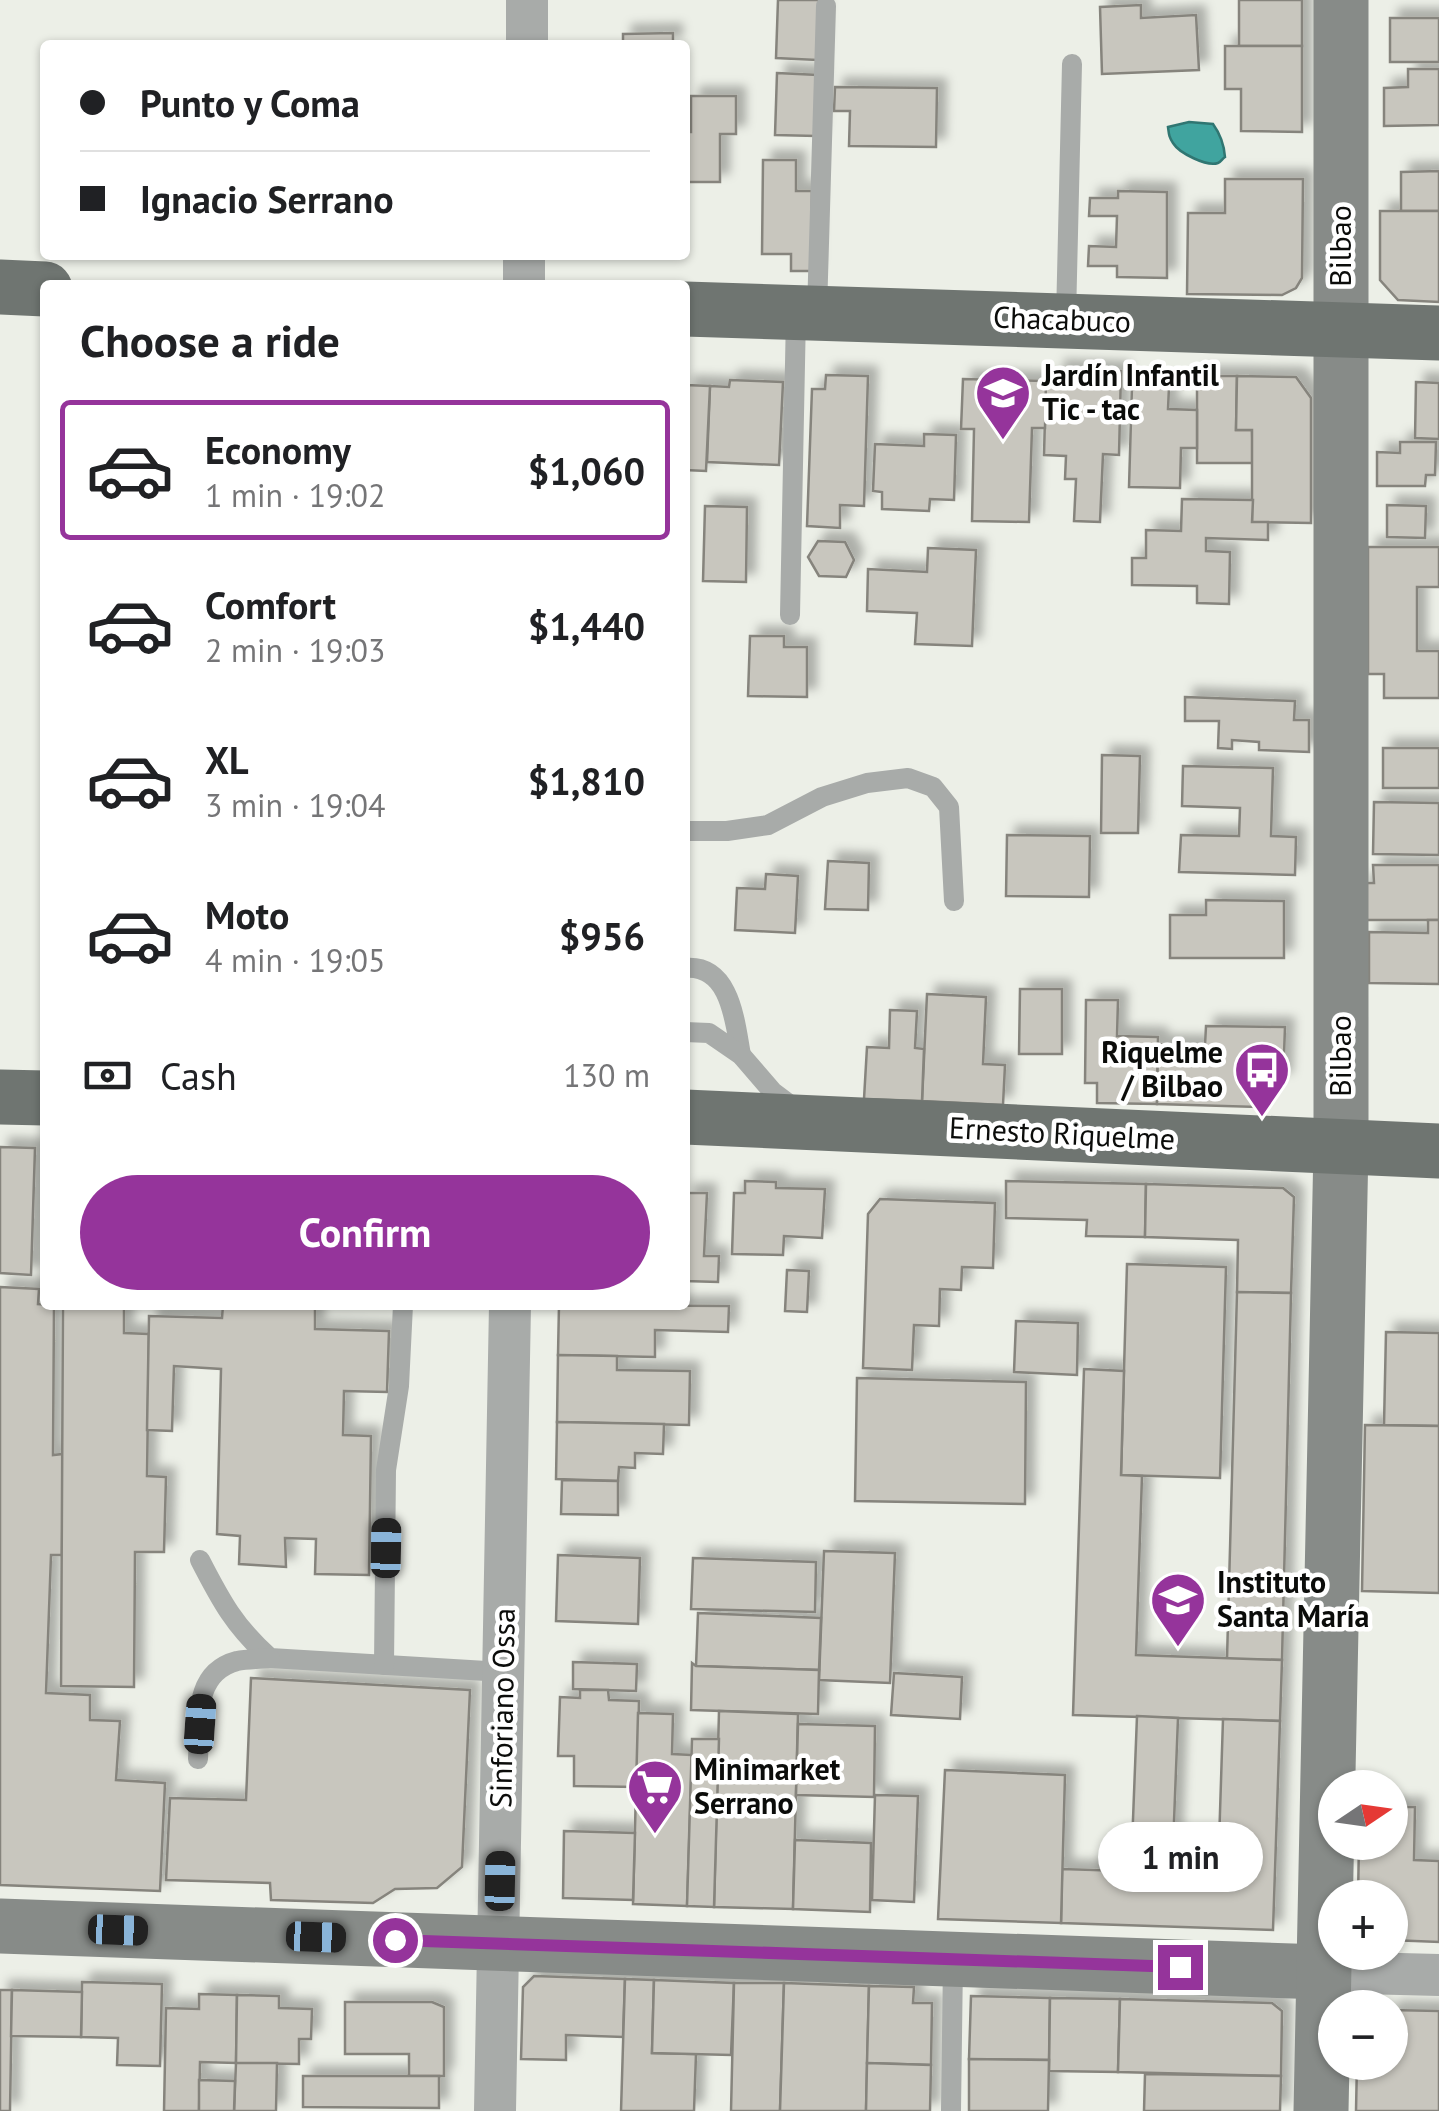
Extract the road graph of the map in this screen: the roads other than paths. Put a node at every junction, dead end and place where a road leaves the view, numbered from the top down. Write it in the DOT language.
graph roads {
  1 [pos="527,0"];
  2 [pos="1341,0"];
  3 [pos="826,6"];
  4 [pos="526,40"];
  5 [pos="1072,64"];
  6 [pos="0,288"];
  7 [pos="40,289"];
  8 [pos="690,309"];
  9 [pos="807,312"];
  10 [pos="1066,320"];
  11 [pos="1341,328"];
  12 [pos="1439,333"];
  13 [pos="790,615"];
  14 [pos="690,830"];
  15 [pos="954,901"];
  16 [pos="690,968"];
  17 [pos="690,1032"];
  18 [pos="741,1055"];
  19 [pos="0,1097"];
  20 [pos="40,1098"];
  21 [pos="690,1117"];
  22 [pos="815,1123"];
  23 [pos="1342,1146"];
  24 [pos="1439,1150"];
  25 [pos="403,1310"];
  26 [pos="510,1310"];
  27 [pos="200,1560"];
  28 [pos="270,1658"];
  29 [pos="384,1665"];
  30 [pos="503,1672"];
  31 [pos="198,1759"];
  32 [pos="0,1926"];
  33 [pos="498,1943"];
  34 [pos="953,1959"];
  35 [pos="1323,1972"];
  36 [pos="1439,1975"];
  37 [pos="495,2111"];
  38 [pos="950,2111"];
  39 [pos="1321,2111"];
  1 -- 4 [label="street"];
  2 -- 11 [label="street, Bilbao"];
  3 -- 9 [label="lane"];
  5 -- 10 [label="lane"];
  6 -- 7 [label="main road"];
  8 -- 9 [label="main road, Chacabuco"];
  9 -- 10 [label="main road, Chacabuco"];
  9 -- 13 [label="lane"];
  10 -- 11 [label="main road, Chacabuco"];
  11 -- 12 [label="main road, Chacabuco"];
  11 -- 23 [label="street, Bilbao"];
  14 -- 15 [label="lane"];
  16 -- 18 [label="lane"];
  17 -- 18 [label="lane"];
  18 -- 22 [label="lane"];
  19 -- 20 [label="main road"];
  21 -- 22 [label="main road, Ernesto Riquelme"];
  22 -- 23 [label="main road, Ernesto Riquelme"];
  23 -- 24 [label="main road, Ernesto Riquelme"];
  23 -- 35 [label="street, Bilbao"];
  25 -- 29 [label="lane"];
  26 -- 30 [label="street, Sinforiano Ossa"];
  27 -- 28 [label="lane"];
  28 -- 29 [label="lane"];
  28 -- 31 [label="lane"];
  29 -- 30 [label="lane"];
  30 -- 33 [label="street, Sinforiano Ossa"];
  32 -- 33 [label="street"];
  33 -- 34 [label="street"];
  33 -- 37 [label="street, Sinforiano Ossa"];
  34 -- 35 [label="street"];
  34 -- 38 [label="lane"];
  35 -- 36 [label="street"];
  35 -- 39 [label="street, Bilbao"];
}
